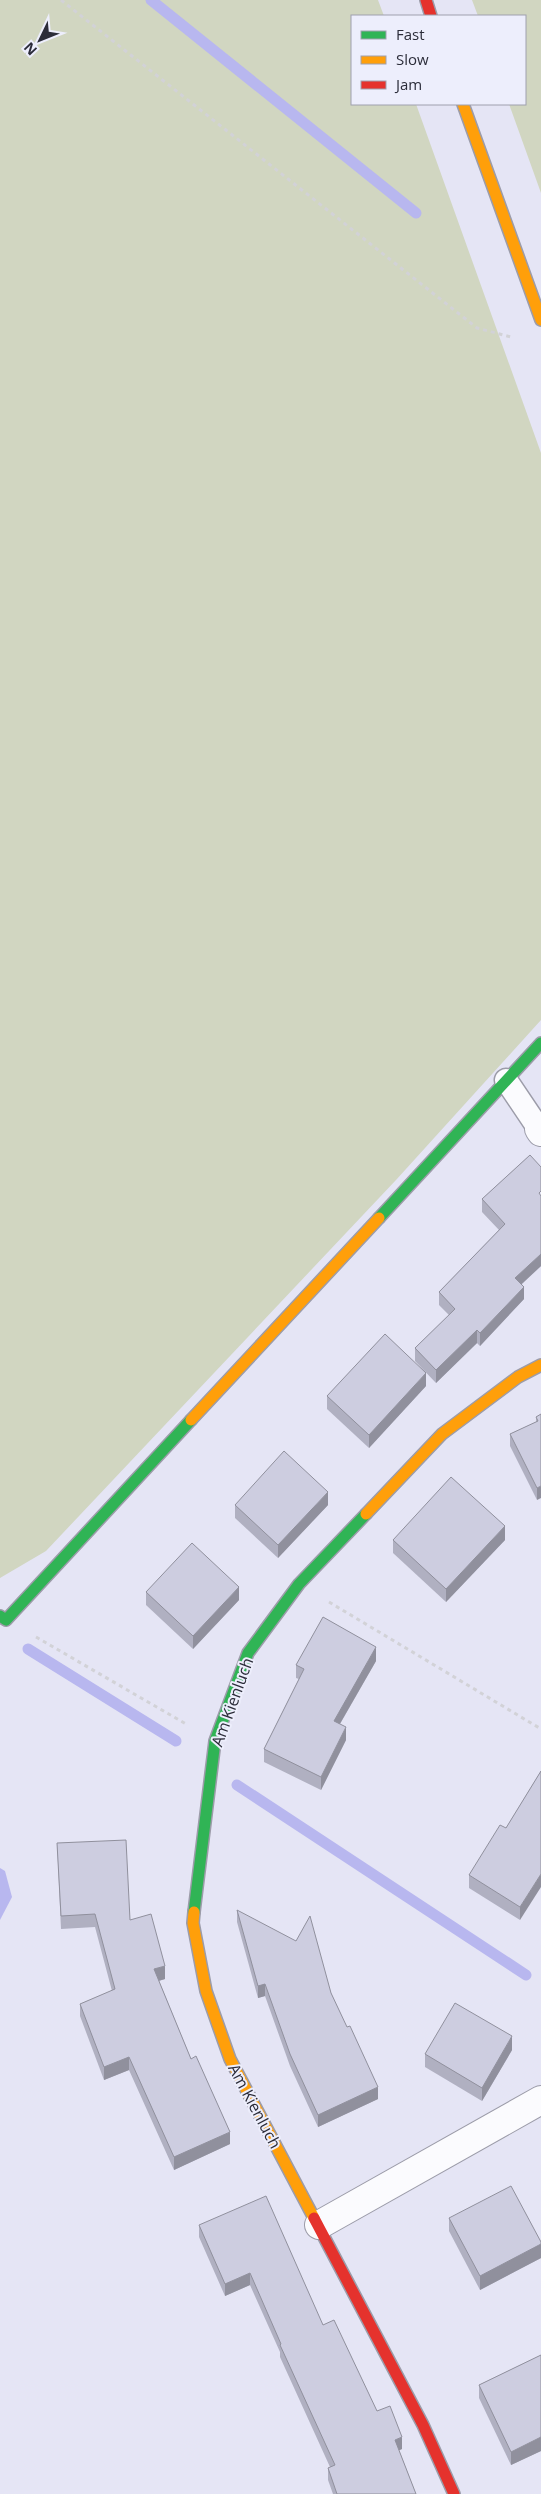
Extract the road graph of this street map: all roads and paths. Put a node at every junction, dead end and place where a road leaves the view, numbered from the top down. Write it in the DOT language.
graph roads {
  1 [pos="61,0"];
  2 [pos="426,0"];
  3 [pos="431,15"];
  4 [pos="463,105"];
  5 [pos="541,320"];
  6 [pos="514,338"];
  7 [pos="541,1043"];
  8 [pos="506,1080"];
  9 [pos="540,1130"];
  10 [pos="541,1365"];
  11 [pos="299,1584"];
  12 [pos="3,1618"];
  13 [pos="541,1728"];
  14 [pos="215,1741"];
  15 [pos="541,2100"];
  16 [pos="319,2225"];
  17 [pos="454,2494"];
  1 -- 6 [label="path"];
  2 -- 3 [label="street"];
  4 -- 5 [label="street"];
  7 -- 8 [label="street"];
  8 -- 9 [label="lane"];
  8 -- 12 [label="street"];
  10 -- 11 [label="street, Am Kienluch"];
  11 -- 13 [label="path"];
  11 -- 14 [label="street, Am Kienluch"];
  12 -- 14 [label="path"];
  14 -- 16 [label="street, Am Kienluch"];
  15 -- 16 [label="street"];
  16 -- 17 [label="street, Am Kienluch"];
}
